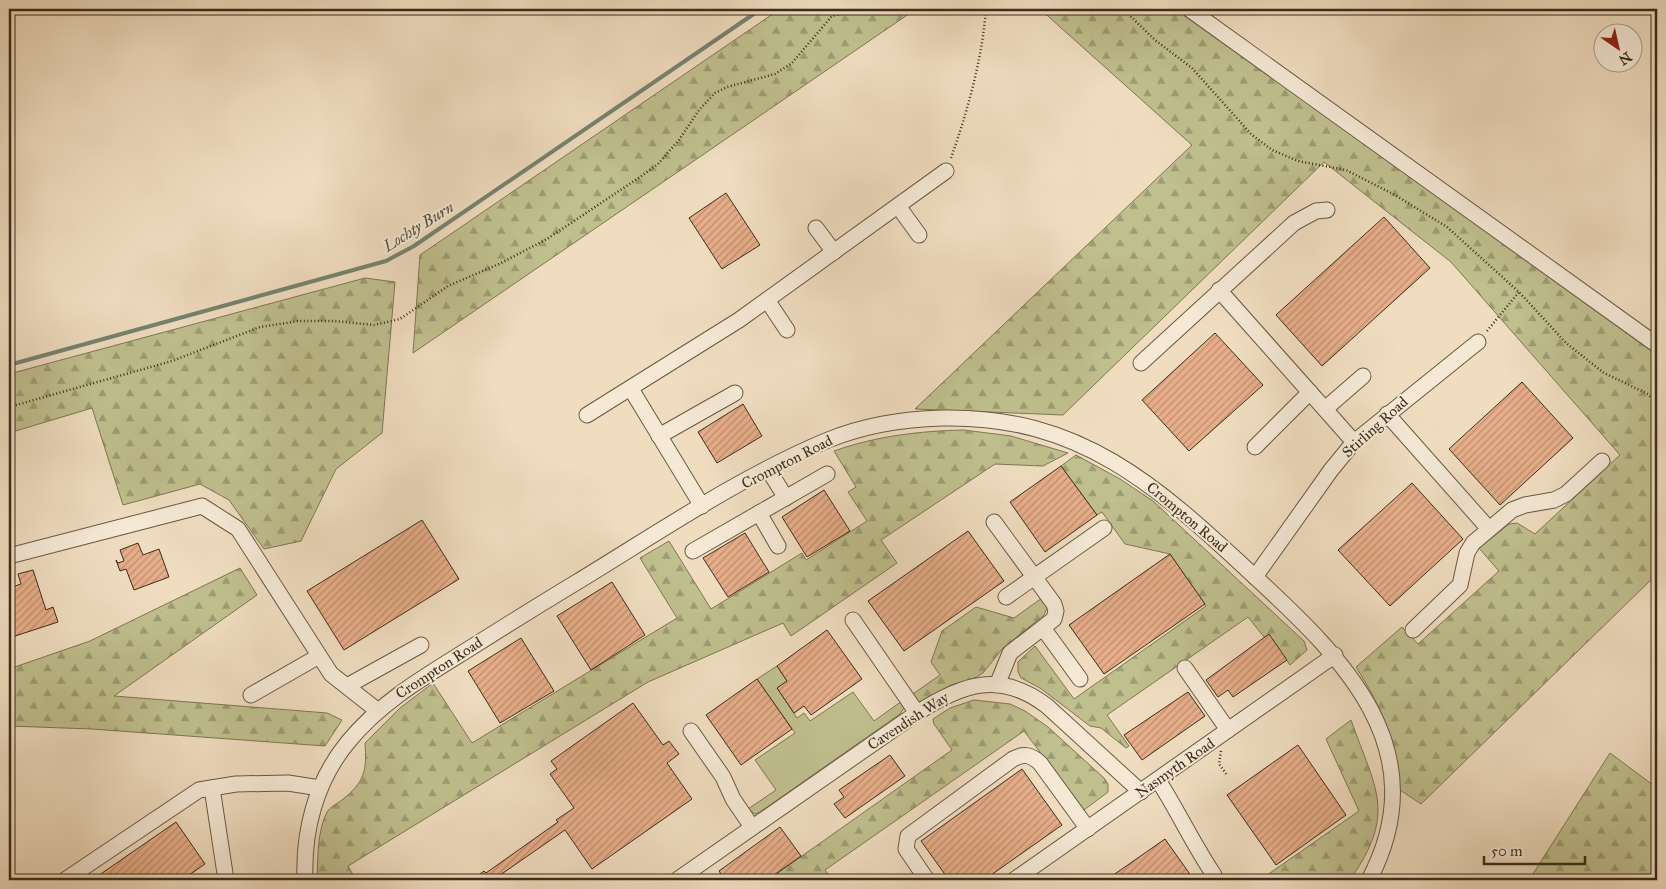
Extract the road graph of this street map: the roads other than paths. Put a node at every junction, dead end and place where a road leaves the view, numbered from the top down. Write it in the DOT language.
graph roads {
  1 [pos="1189,9"];
  2 [pos="946,171"];
  3 [pos="898,206"];
  4 [pos="1326,210"];
  5 [pos="816,228"];
  6 [pos="919,235"];
  7 [pos="834,252"];
  8 [pos="1219,290"];
  9 [pos="767,300"];
  10 [pos="787,330"];
  11 [pos="1478,342"];
  12 [pos="1657,345"];
  13 [pos="1141,363"];
  14 [pos="1363,376"];
  15 [pos="631,389"];
  16 [pos="1310,392"];
  17 [pos="735,393"];
  18 [pos="1325,409"];
  19 [pos="588,414"];
  20 [pos="1387,414"];
  21 [pos="659,436"];
  22 [pos="1354,442"];
  23 [pos="1255,447"];
  24 [pos="1602,460"];
  25 [pos="768,469"];
  26 [pos="827,474"];
  27 [pos="786,498"];
  28 [pos="702,506"];
  29 [pos="759,513"];
  30 [pos="994,522"];
  31 [pos="1104,528"];
  32 [pos="1489,529"];
  33 [pos="778,546"];
  34 [pos="693,551"];
  35 [pos="9,556"];
  36 [pos="1034,577"];
  37 [pos="1255,577"];
  38 [pos="1006,598"];
  39 [pos="853,620"];
  40 [pos="1043,628"];
  41 [pos="1414,630"];
  42 [pos="421,644"];
  43 [pos="1335,655"];
  44 [pos="319,656"];
  45 [pos="1184,668"];
  46 [pos="1080,680"];
  47 [pos="997,685"];
  48 [pos="347,686"];
  49 [pos="251,696"];
  50 [pos="378,711"];
  51 [pos="917,713"];
  52 [pos="691,731"];
  53 [pos="1226,731"];
  54 [pos="1158,780"];
  55 [pos="212,788"];
  56 [pos="320,788"];
  57 [pos="1141,792"];
  58 [pos="752,827"];
  59 [pos="1088,828"];
  60 [pos="1214,875"];
  61 [pos="66,880"];
  62 [pos="226,880"];
  63 [pos="305,880"];
  64 [pos="677,880"];
  65 [pos="927,880"];
  66 [pos="1014,880"];
  67 [pos="1369,880"];
  1 -- 12 [label="street"];
  2 -- 3 [label="street"];
  3 -- 6 [label="street"];
  3 -- 7 [label="street"];
  4 -- 8 [label="street"];
  5 -- 7 [label="street"];
  7 -- 9 [label="street"];
  8 -- 13 [label="street"];
  8 -- 16 [label="street"];
  9 -- 10 [label="street"];
  9 -- 15 [label="street"];
  11 -- 20 [label="street, Stirling Road"];
  14 -- 18 [label="street"];
  15 -- 19 [label="street"];
  15 -- 21 [label="street"];
  16 -- 18 [label="street"];
  16 -- 23 [label="street"];
  17 -- 21 [label="street"];
  18 -- 22 [label="street"];
  20 -- 22 [label="street, Stirling Road"];
  20 -- 32 [label="street"];
  21 -- 28 [label="street"];
  22 -- 37 [label="street, Stirling Road"];
  24 -- 32 [label="street"];
  25 -- 27 [label="street"];
  25 -- 28 [label="street, Crompton Road"];
  25 -- 37 [label="street, Crompton Road"];
  26 -- 27 [label="street"];
  27 -- 29 [label="street"];
  28 -- 50 [label="street, Crompton Road"];
  29 -- 33 [label="street"];
  29 -- 34 [label="street"];
  30 -- 36 [label="street"];
  31 -- 36 [label="street"];
  32 -- 41 [label="street"];
  35 -- 44 [label="street"];
  36 -- 38 [label="street"];
  36 -- 40 [label="street"];
  37 -- 43 [label="street, Crompton Road"];
  39 -- 51 [label="street"];
  40 -- 46 [label="street"];
  40 -- 47 [label="street"];
  42 -- 48 [label="street"];
  43 -- 53 [label="street, Nasmyth Road"];
  43 -- 67 [label="street, Crompton Road"];
  44 -- 48 [label="street"];
  44 -- 49 [label="street"];
  45 -- 53 [label="street"];
  47 -- 51 [label="street, Cavendish Way"];
  47 -- 57 [label="street, Cavendish Way"];
  48 -- 50 [label="street"];
  50 -- 56 [label="street, Crompton Road"];
  51 -- 58 [label="street, Cavendish Way"];
  52 -- 58 [label="street"];
  53 -- 54 [label="street, Nasmyth Road"];
  54 -- 57 [label="street, Nasmyth Road"];
  54 -- 60 [label="street"];
  55 -- 56 [label="street"];
  55 -- 61 [label="street"];
  55 -- 62 [label="street"];
  56 -- 63 [label="street, Crompton Road"];
  57 -- 59 [label="street, Nasmyth Road"];
  58 -- 64 [label="street, Cavendish Way"];
  59 -- 65 [label="street"];
  59 -- 66 [label="street, Nasmyth Road"];
}
